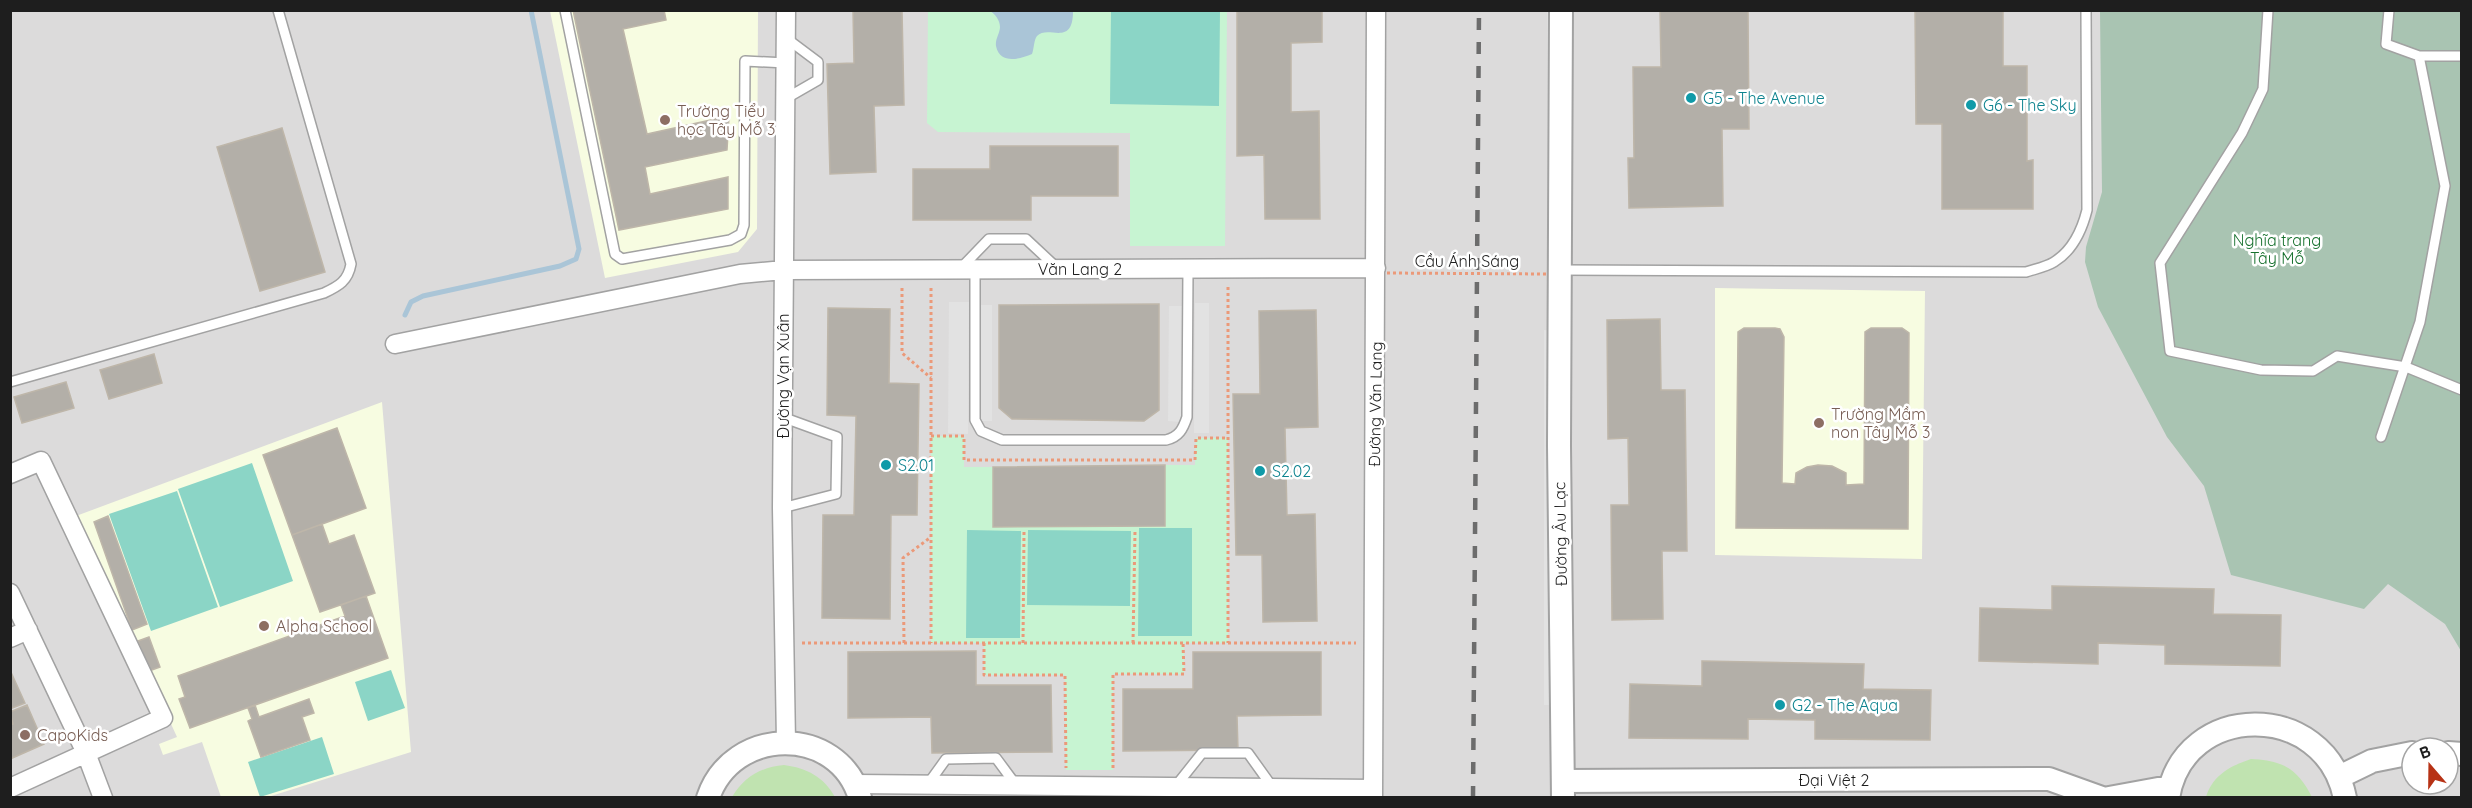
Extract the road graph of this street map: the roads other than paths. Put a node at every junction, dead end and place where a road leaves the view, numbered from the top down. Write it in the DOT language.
graph roads {
  1 [pos="278,10"];
  2 [pos="565,10"];
  3 [pos="786,10"];
  4 [pos="1376,10"];
  5 [pos="1561,10"];
  6 [pos="2086,10"];
  7 [pos="2268,10"];
  8 [pos="2390,10"];
  9 [pos="786,38"];
  10 [pos="2419,56"];
  11 [pos="2462,56"];
  12 [pos="786,63"];
  13 [pos="785,99"];
  14 [pos="1188,268"];
  15 [pos="968,269"];
  16 [pos="1058,269"];
  17 [pos="784,270"];
  18 [pos="1381,270"];
  19 [pos="1554,272"];
  20 [pos="395,344"];
  21 [pos="2406,367"];
  22 [pos="10,382"];
  23 [pos="2462,390"];
  24 [pos="782,417"];
  25 [pos="2381,437"];
  26 [pos="10,474"];
  27 [pos="782,508"];
  28 [pos="10,592"];
  29 [pos="28,630"];
  30 [pos="10,638"];
  31 [pos="786,742"];
  32 [pos="86,753"];
  33 [pos="2400,755"];
  34 [pos="928,784"];
  35 [pos="1016,785"];
  36 [pos="1175,787"];
  37 [pos="2342,787"];
  38 [pos="10,788"];
  39 [pos="1273,788"];
  40 [pos="1563,789"];
  41 [pos="857,791"];
  42 [pos="2168,792"];
  43 [pos="1373,793"];
  44 [pos="103,798"];
  45 [pos="708,798"];
  46 [pos="2102,798"];
  47 [pos="2109,798"];
  1 -- 22 [label="lane"];
  2 -- 12 [label="lane"];
  3 -- 9 [label="street, Đường Vạn Xuân"];
  4 -- 18 [label="street, Đường Văn Lang"];
  5 -- 19 [label="street, Đường Âu Lạc"];
  6 -- 19 [label="lane"];
  7 -- 21 [label="lane"];
  8 -- 10 [label="lane"];
  9 -- 12 [label="street, Đường Vạn Xuân"];
  9 -- 13 [label="lane"];
  10 -- 11 [label="lane"];
  10 -- 21 [label="lane"];
  12 -- 13 [label="street, Đường Vạn Xuân"];
  13 -- 17 [label="street, Đường Vạn Xuân"];
  14 -- 15 [label="lane"];
  14 -- 16 [label="street, Văn Lang 2"];
  14 -- 18 [label="street, Văn Lang 2"];
  15 -- 16 [label="street, Văn Lang 2"];
  15 -- 16 [label="lane"];
  15 -- 17 [label="street, Văn Lang 2"];
  17 -- 20 [label="street, Văn Lang 2"];
  17 -- 24 [label="street, Đường Vạn Xuân"];
  18 -- 43 [label="street, Đường Văn Lang"];
  19 -- 40 [label="street, Đường Âu Lạc"];
  21 -- 23 [label="lane"];
  21 -- 25 [label="lane"];
  24 -- 27 [label="street, Đường Vạn Xuân"];
  24 -- 27 [label="lane"];
  26 -- 32 [label="street"];
  27 -- 31 [label="street, Đường Vạn Xuân"];
  28 -- 29 [label="street"];
  29 -- 30 [label="street"];
  29 -- 32 [label="street"];
  31 -- 41 [label="street"];
  31 -- 45 [label="street"];
  32 -- 38 [label="street"];
  32 -- 44 [label="street"];
  33 -- 37 [label="street"];
  34 -- 35 [label="street"];
  34 -- 35 [label="lane"];
  34 -- 41 [label="street"];
  35 -- 36 [label="street"];
  36 -- 39 [label="street"];
  36 -- 39 [label="lane"];
  37 -- 42 [label="street"];
  39 -- 43 [label="street"];
  40 -- 46 [label="street, Đại Việt 2"];
  42 -- 47 [label="street"];
}
